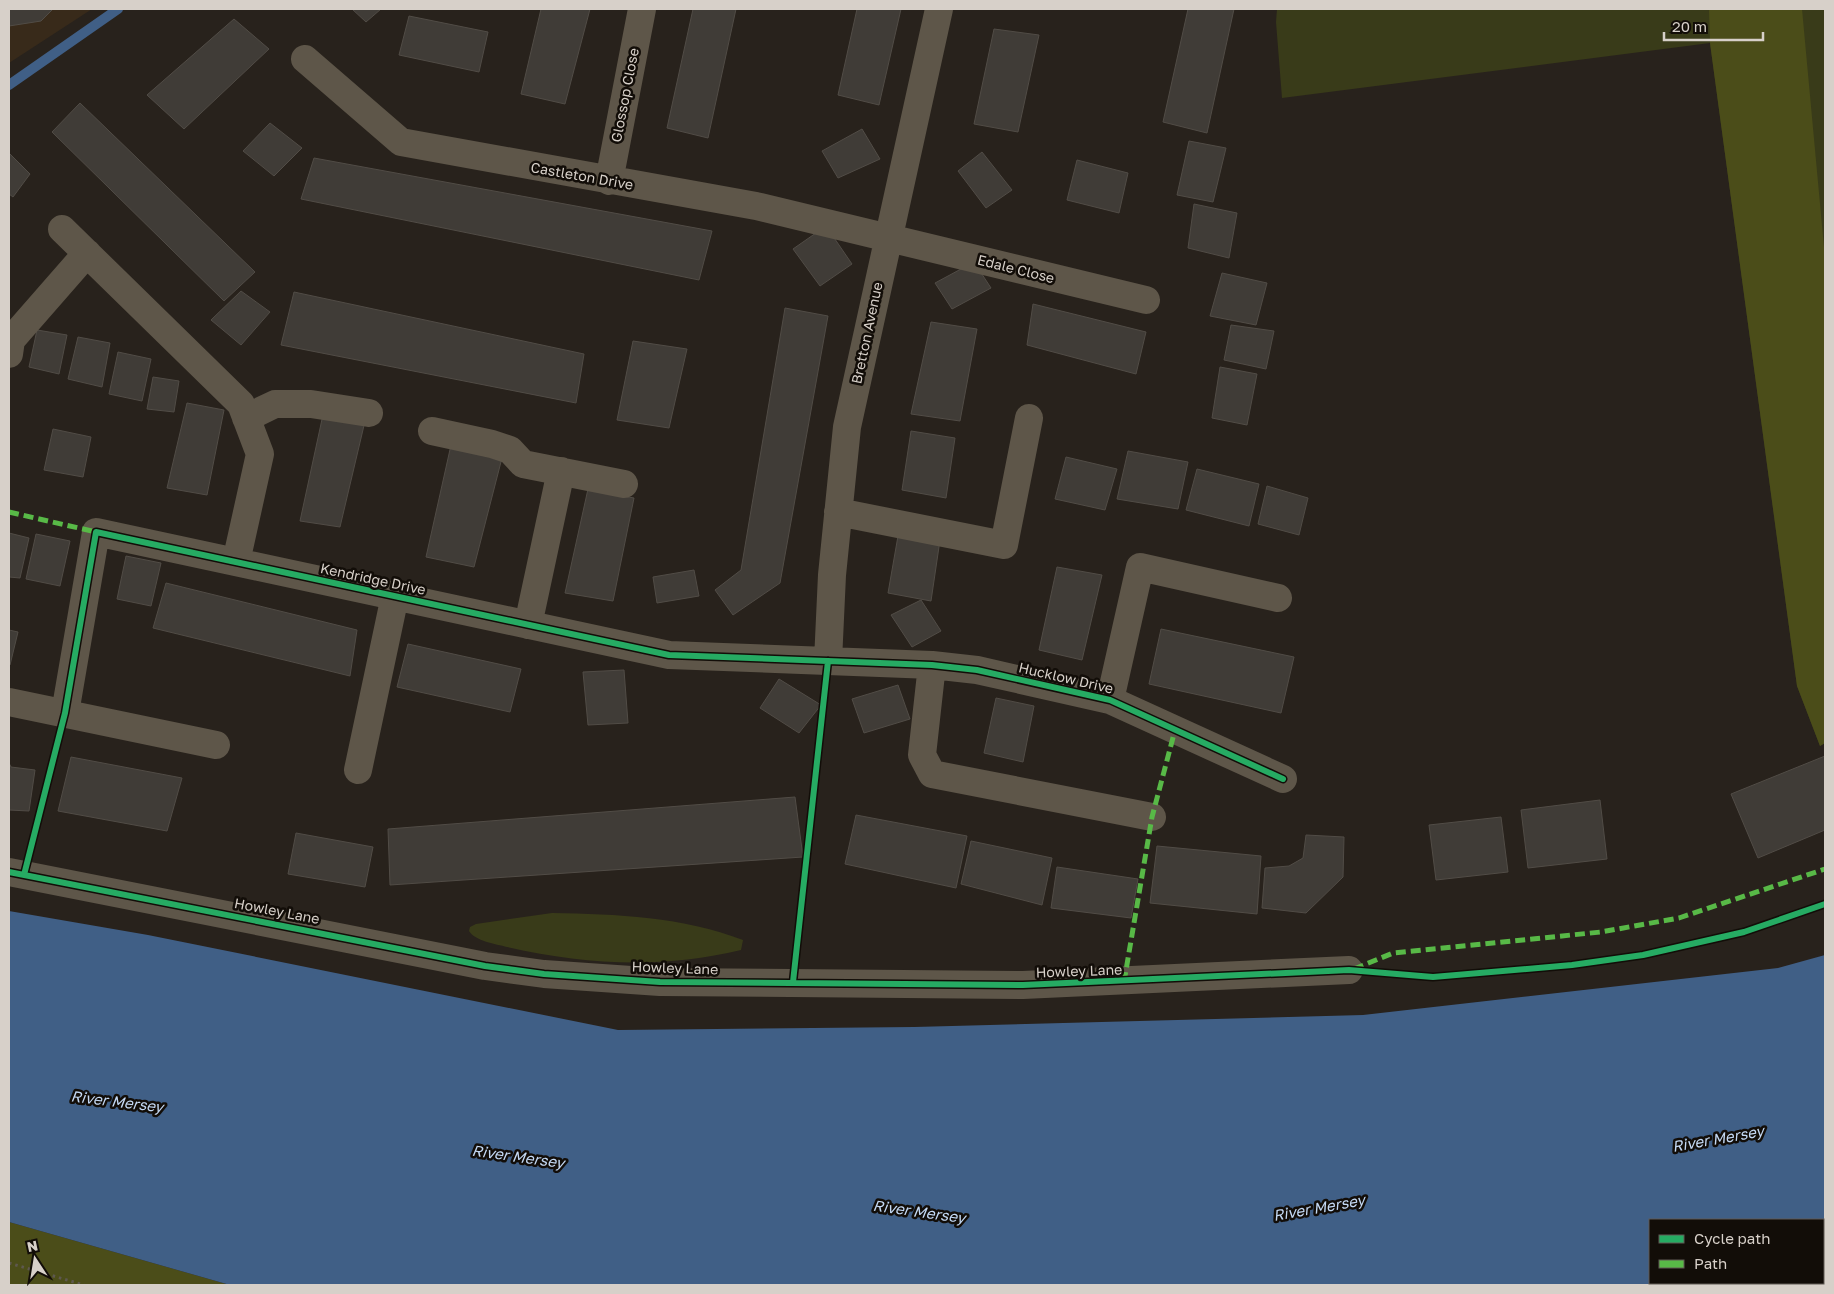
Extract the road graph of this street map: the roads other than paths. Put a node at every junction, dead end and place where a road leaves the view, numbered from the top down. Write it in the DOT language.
graph roads {
  1 [pos="642,9"];
  2 [pos="939,9"];
  3 [pos="304,59"];
  4 [pos="609,181"];
  5 [pos="62,229"];
  6 [pos="888,237"];
  7 [pos="87,253"];
  8 [pos="1146,300"];
  9 [pos="9,354"];
  10 [pos="369,413"];
  11 [pos="246,418"];
  12 [pos="1029,418"];
  13 [pos="432,431"];
  14 [pos="562,471"];
  15 [pos="624,484"];
  16 [pos="838,512"];
  17 [pos="236,562"];
  18 [pos="395,596"];
  19 [pos="1278,598"];
  20 [pos="528,625"];
  21 [pos="828,661"];
  22 [pos="932,665"];
  23 [pos="1110,700"];
  24 [pos="9,702"];
  25 [pos="65,713"];
  26 [pos="216,745"];
  27 [pos="358,770"];
  28 [pos="1283,779"];
  29 [pos="1152,817"];
  30 [pos="9,872"];
  31 [pos="1350,970"];
  1 -- 4 [label="street, Glossop Close"];
  2 -- 6 [label="street, Bretton Avenue"];
  3 -- 4 [label="street, Castleton Drive"];
  4 -- 6 [label="street, Castleton Drive"];
  5 -- 7 [label="street"];
  6 -- 8 [label="street, Edale Close"];
  6 -- 16 [label="street, Bretton Avenue"];
  7 -- 9 [label="street"];
  7 -- 11 [label="street"];
  10 -- 11 [label="street"];
  11 -- 17 [label="street"];
  12 -- 16 [label="street"];
  13 -- 14 [label="street"];
  14 -- 15 [label="street"];
  14 -- 20 [label="street"];
  16 -- 21 [label="street, Bretton Avenue"];
  17 -- 18 [label="street, Kendridge Drive"];
  17 -- 25 [label="street, Kendridge Drive"];
  18 -- 20 [label="street, Kendridge Drive"];
  18 -- 27 [label="street, Kendridge Drive"];
  19 -- 23 [label="street, Hucklow Drive"];
  20 -- 21 [label="street, Kendridge Drive"];
  21 -- 22 [label="street, Hucklow Drive"];
  22 -- 23 [label="street, Hucklow Drive"];
  22 -- 29 [label="street"];
  23 -- 28 [label="street, Hucklow Drive"];
  24 -- 25 [label="street"];
  25 -- 26 [label="street"];
  30 -- 31 [label="street, Howley Lane"];
}
